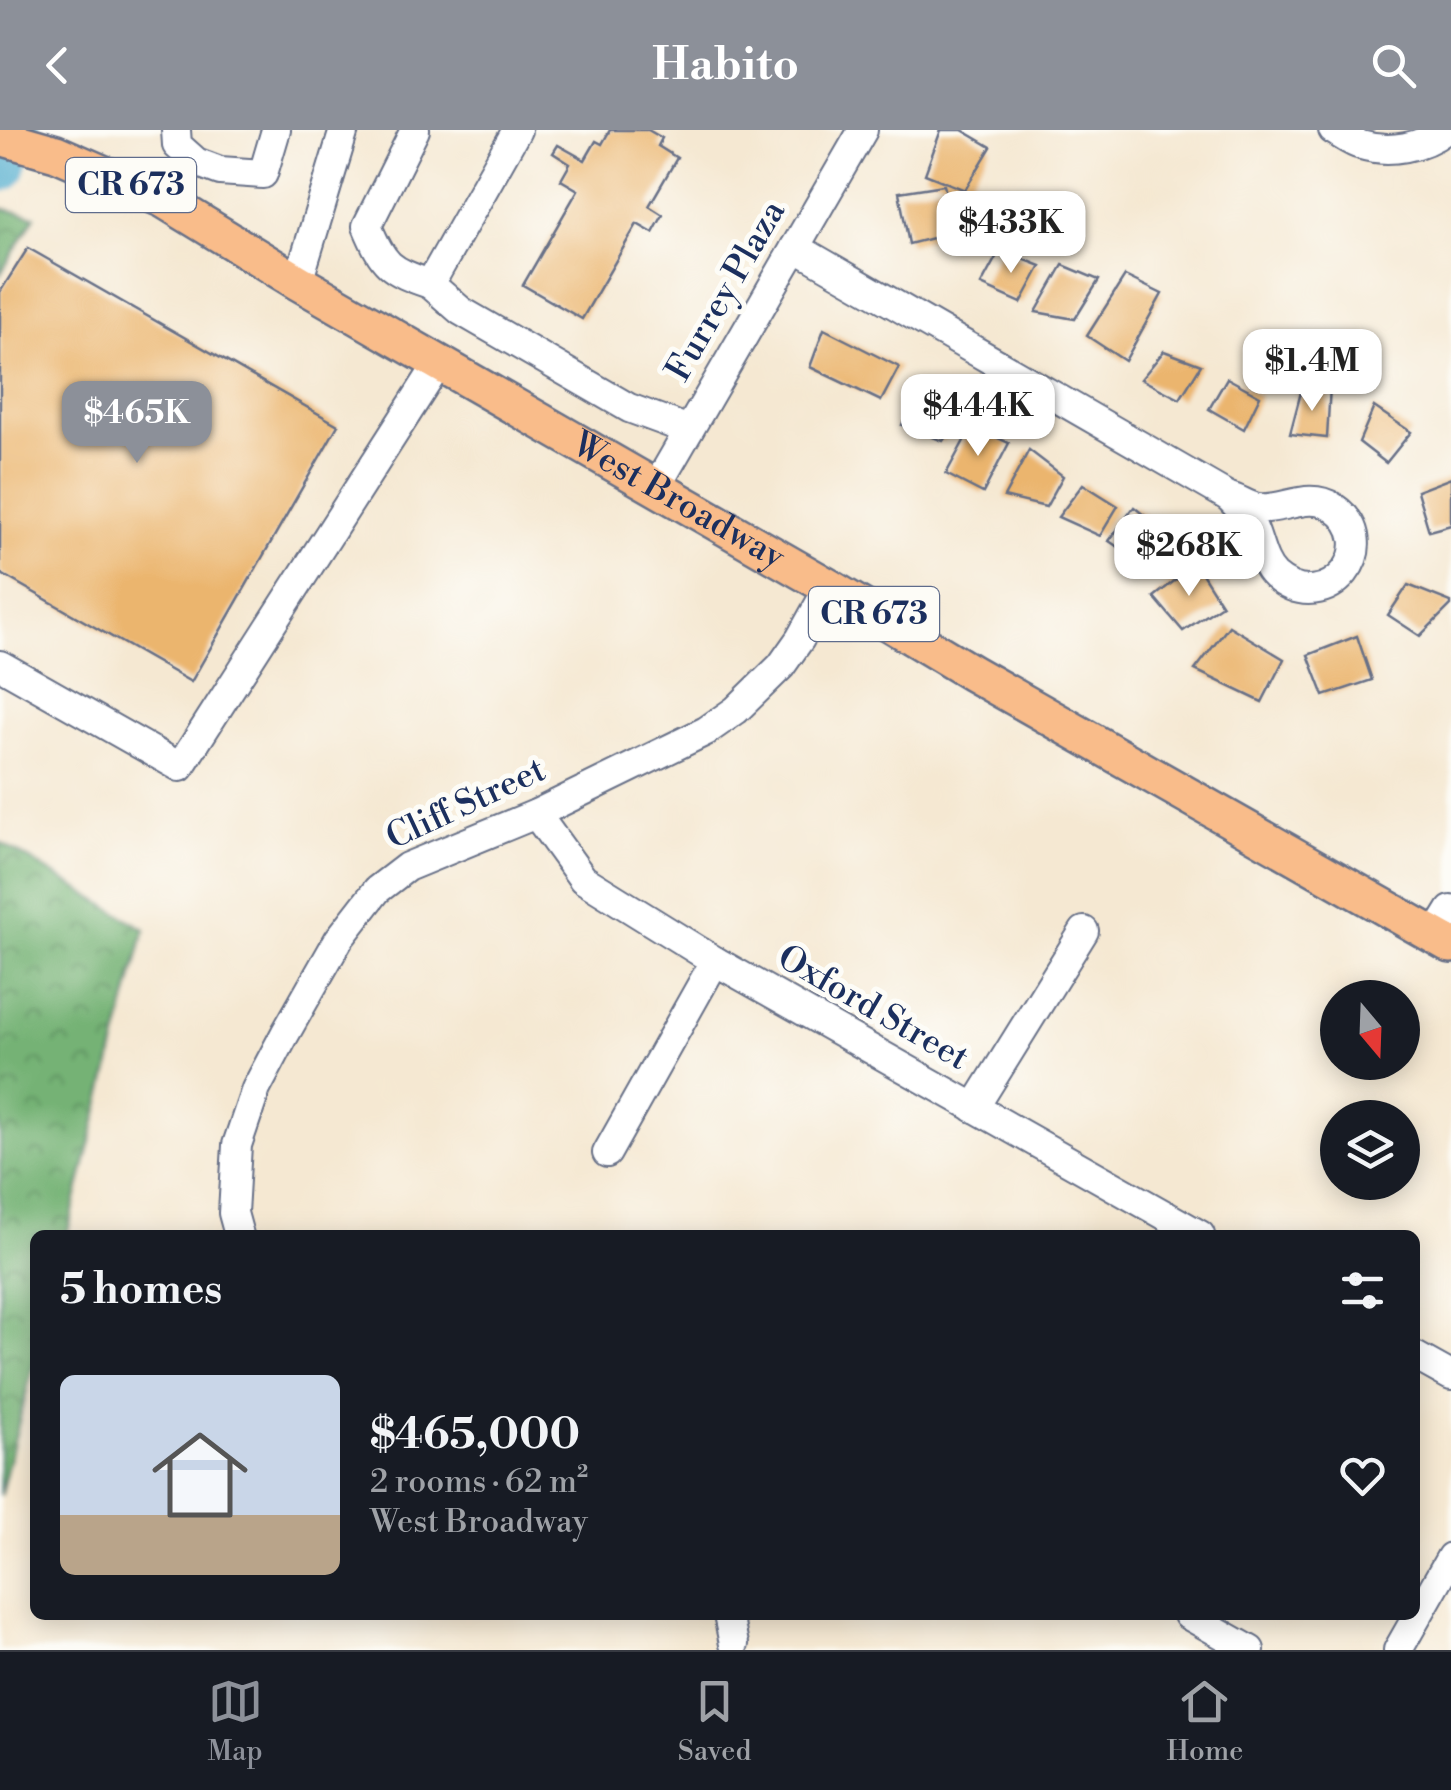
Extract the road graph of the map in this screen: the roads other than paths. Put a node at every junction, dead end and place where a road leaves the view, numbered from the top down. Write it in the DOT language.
graph roads {
  1 [pos="176,130"];
  2 [pos="276,130"];
  3 [pos="344,130"];
  4 [pos="415,130"];
  5 [pos="516,130"];
  6 [pos="863,130"];
  7 [pos="1333,130"];
  8 [pos="1444,130"];
  9 [pos="0,137"];
  10 [pos="795,248"];
  11 [pos="298,282"];
  12 [pos="430,284"];
  13 [pos="439,364"];
  14 [pos="689,430"];
  15 [pos="655,488"];
  16 [pos="1229,497"];
  17 [pos="829,587"];
  18 [pos="0,665"];
  19 [pos="536,814"];
  20 [pos="1446,930"];
  21 [pos="1084,931"];
  22 [pos="715,961"];
  23 [pos="974,1108"];
  24 [pos="606,1152"];
  25 [pos="238,1230"];
  26 [pos="1191,1230"];
  27 [pos="1420,1359"];
  28 [pos="1451,1376"];
  29 [pos="1451,1558"];
  30 [pos="1420,1612"];
  31 [pos="729,1620"];
  32 [pos="1197,1620"];
  33 [pos="1415,1620"];
  34 [pos="734,1644"];
  35 [pos="1250,1650"];
  36 [pos="1398,1650"];
  1 -- 2 [label="street"];
  3 -- 11 [label="street"];
  4 -- 12 [label="street"];
  5 -- 12 [label="street"];
  6 -- 10 [label="street, Furrey Plaza"];
  7 -- 8 [label="street"];
  9 -- 11 [label="main road, West Broadway / CR 673"];
  10 -- 14 [label="street, Furrey Plaza"];
  10 -- 16 [label="street"];
  11 -- 13 [label="main road, West Broadway / CR 673"];
  12 -- 14 [label="street"];
  13 -- 15 [label="main road, West Broadway / CR 673"];
  13 -- 18 [label="street"];
  14 -- 15 [label="street, Furrey Plaza"];
  15 -- 17 [label="main road, West Broadway / CR 673"];
  16 -- 16 [label="street"];
  17 -- 19 [label="street, Cliff Street"];
  17 -- 20 [label="main road, West Broadway / CR 673"];
  19 -- 22 [label="street, Oxford Street"];
  19 -- 25 [label="street, Cliff Street"];
  21 -- 23 [label="street"];
  22 -- 23 [label="street, Oxford Street"];
  22 -- 24 [label="street"];
  23 -- 26 [label="street, Oxford Street"];
  27 -- 28 [label="street"];
  29 -- 30 [label="street"];
  31 -- 34 [label="street"];
  32 -- 35 [label="street"];
  33 -- 36 [label="street"];
}
